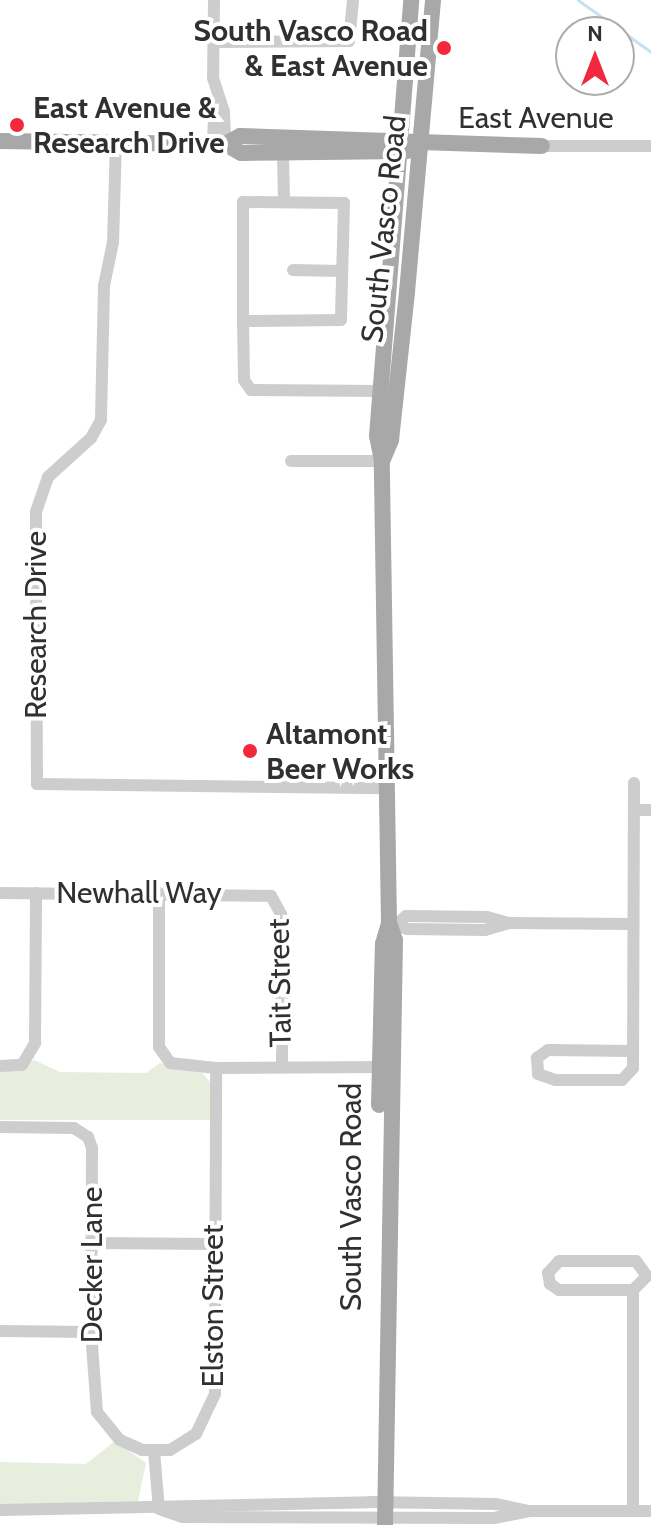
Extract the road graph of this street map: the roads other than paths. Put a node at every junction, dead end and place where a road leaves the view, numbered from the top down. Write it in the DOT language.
graph roads {
  1 [pos="214,0"];
  2 [pos="353,0"];
  3 [pos="411,0"];
  4 [pos="433,0"];
  5 [pos="213,42"];
  6 [pos="0,141"];
  7 [pos="116,142"];
  8 [pos="219,144"];
  9 [pos="421,145"];
  10 [pos="401,146"];
  11 [pos="542,146"];
  12 [pos="651,146"];
  13 [pos="283,154"];
  14 [pos="284,202"];
  15 [pos="293,270"];
  16 [pos="342,271"];
  17 [pos="243,321"];
  18 [pos="381,391"];
  19 [pos="291,461"];
  20 [pos="382,461"];
  21 [pos="634,783"];
  22 [pos="387,788"];
  23 [pos="635,810"];
  24 [pos="651,810"];
  25 [pos="0,893"];
  26 [pos="36,893"];
  27 [pos="159,893"];
  28 [pos="276,901"];
  29 [pos="393,924"];
  30 [pos="633,924"];
  31 [pos="632,1051"];
  32 [pos="0,1066"];
  33 [pos="282,1067"];
  34 [pos="385,1067"];
  35 [pos="216,1068"];
  36 [pos="0,1127"];
  37 [pos="95,1243"];
  38 [pos="213,1244"];
  39 [pos="633,1290"];
  40 [pos="0,1331"];
  41 [pos="91,1332"];
  42 [pos="154,1451"];
  43 [pos="159,1509"];
  44 [pos="0,1510"];
  45 [pos="633,1511"];
  46 [pos="651,1511"];
  47 [pos="384,1515"];
  1 -- 5 [label="street"];
  2 -- 5 [label="street"];
  3 -- 10 [label="main road, South Vasco Road"];
  4 -- 9 [label="main road, South Vasco Road"];
  5 -- 8 [label="street"];
  6 -- 7 [label="main road, East Avenue"];
  7 -- 8 [label="main road, East Avenue"];
  7 -- 22 [label="street, Research Drive"];
  8 -- 10 [label="main road, East Avenue"];
  8 -- 13 [label="main road, East Avenue"];
  9 -- 10 [label="main road, East Avenue"];
  9 -- 11 [label="main road, East Avenue"];
  9 -- 20 [label="main road, South Vasco Road"];
  10 -- 13 [label="main road, East Avenue"];
  10 -- 18 [label="main road, South Vasco Road"];
  11 -- 12 [label="street, East Avenue"];
  13 -- 14 [label="street"];
  14 -- 16 [label="street"];
  14 -- 17 [label="street"];
  15 -- 16 [label="street"];
  16 -- 17 [label="street"];
  17 -- 18 [label="street"];
  18 -- 20 [label="main road, South Vasco Road"];
  19 -- 20 [label="street"];
  20 -- 22 [label="main road, South Vasco Road"];
  21 -- 23 [label="street"];
  22 -- 29 [label="main road, South Vasco Road"];
  23 -- 24 [label="street"];
  23 -- 30 [label="street"];
  25 -- 26 [label="street, Newhall Way"];
  26 -- 27 [label="street, Newhall Way"];
  26 -- 32 [label="street"];
  27 -- 28 [label="street, Newhall Way"];
  27 -- 35 [label="street"];
  28 -- 33 [label="street, Tait Street"];
  29 -- 30 [label="street"];
  29 -- 34 [label="main road, South Vasco Road"];
  30 -- 31 [label="street"];
  31 -- 31 [label="street"];
  33 -- 34 [label="street"];
  33 -- 35 [label="street"];
  34 -- 47 [label="main road, South Vasco Road"];
  35 -- 38 [label="street, Elston Street"];
  36 -- 37 [label="street, Decker Lane"];
  37 -- 38 [label="street"];
  37 -- 41 [label="street, Decker Lane"];
  38 -- 42 [label="street, Elston Street"];
  39 -- 39 [label="street"];
  39 -- 45 [label="street"];
  40 -- 41 [label="street"];
  41 -- 42 [label="street, Decker Lane"];
  42 -- 43 [label="street"];
  43 -- 44 [label="street"];
  43 -- 47 [label="street"];
  45 -- 46 [label="street"];
  45 -- 47 [label="street"];
}
